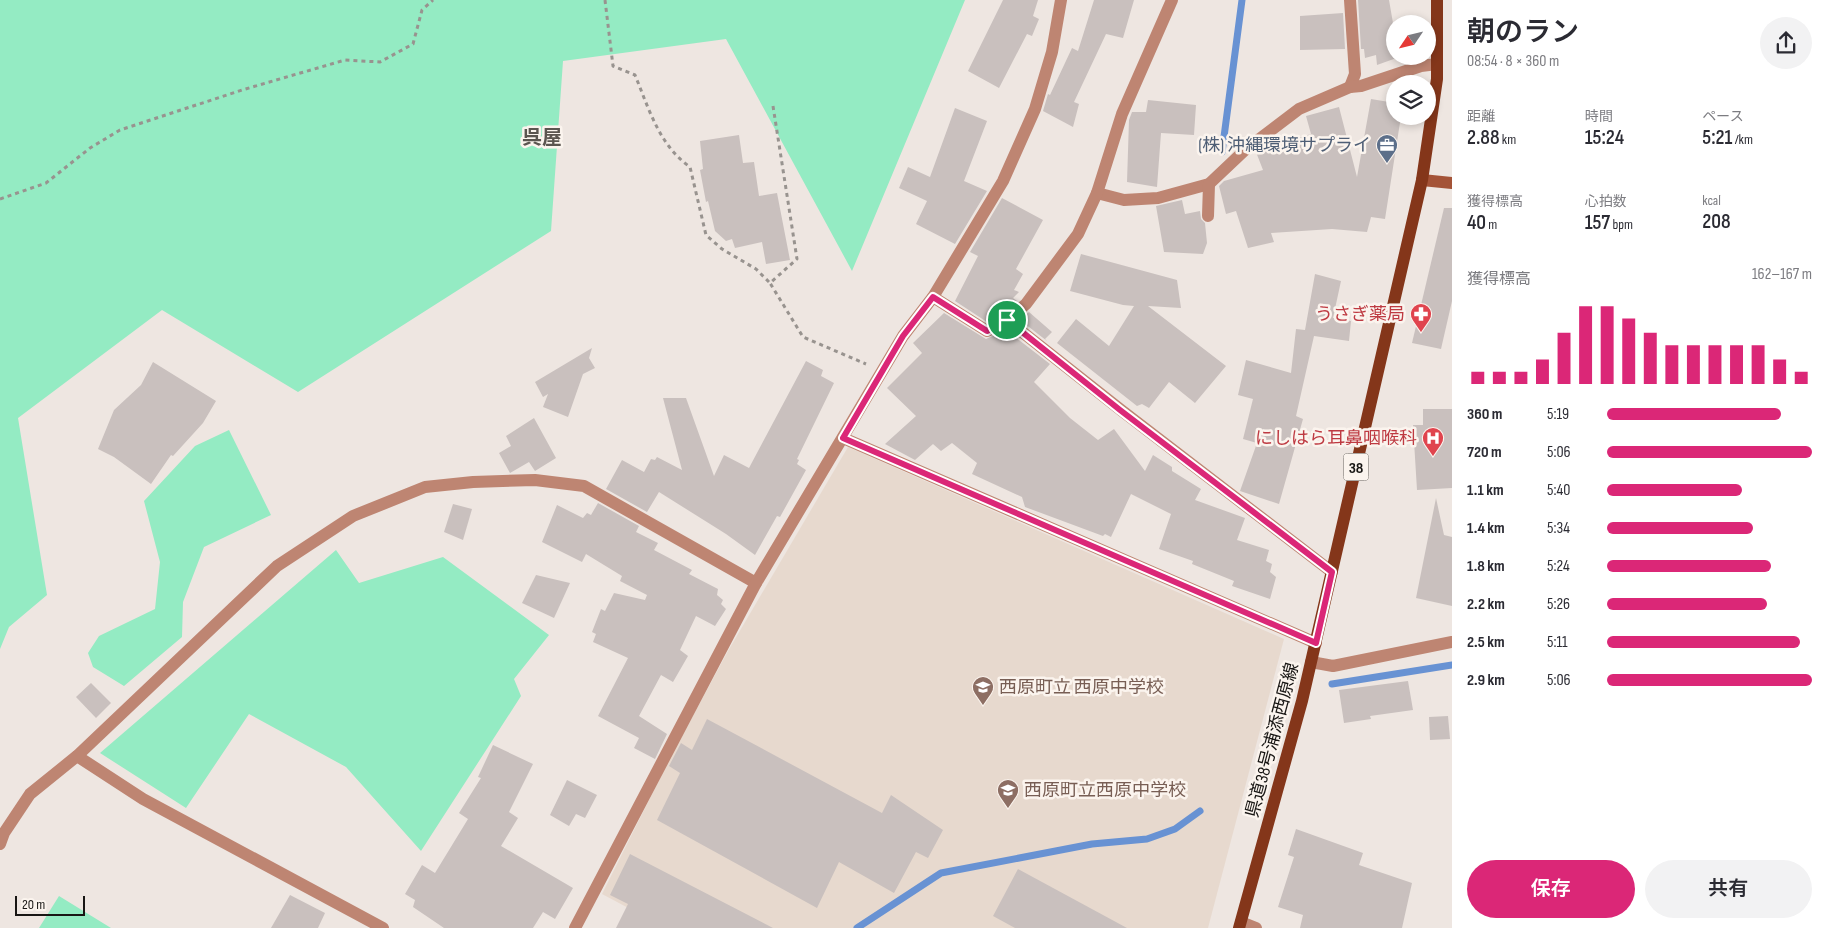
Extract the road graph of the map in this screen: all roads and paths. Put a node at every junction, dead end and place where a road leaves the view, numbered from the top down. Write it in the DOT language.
graph roads {
  1 [pos="433,0"];
  2 [pos="606,0"];
  3 [pos="1061,0"];
  4 [pos="1172,0"];
  5 [pos="1350,0"];
  6 [pos="1438,0"];
  7 [pos="1437,64"];
  8 [pos="1350,87"];
  9 [pos="773,106"];
  10 [pos="1422,180"];
  11 [pos="1452,183"];
  12 [pos="1209,184"];
  13 [pos="1097,192"];
  14 [pos="0,199"];
  15 [pos="1208,216"];
  16 [pos="770,283"];
  17 [pos="933,297"];
  18 [pos="1007,320"];
  19 [pos="882,371"];
  20 [pos="843,438"];
  21 [pos="1332,572"];
  22 [pos="756,584"];
  23 [pos="1452,642"];
  24 [pos="1316,643"];
  25 [pos="1311,662"];
  26 [pos="77,756"];
  27 [pos="0,844"];
  28 [pos="1240,925"];
  29 [pos="383,928"];
  30 [pos="575,928"];
  31 [pos="1256,928"];
  1 -- 14 [label="path"];
  2 -- 16 [label="path"];
  3 -- 17 [label="street"];
  4 -- 13 [label="street"];
  5 -- 8 [label="street"];
  6 -- 7 [label="main road, 県道38号浦添西原線 / 38"];
  7 -- 8 [label="street"];
  7 -- 10 [label="main road, 県道38号浦添西原線 / 38"];
  8 -- 12 [label="street"];
  9 -- 16 [label="path"];
  10 -- 11 [label="main road"];
  10 -- 21 [label="main road, 県道38号浦添西原線 / 38"];
  12 -- 13 [label="street"];
  12 -- 15 [label="street"];
  13 -- 18 [label="street"];
  16 -- 19 [label="path"];
  17 -- 18 [label="street"];
  17 -- 19 [label="street"];
  18 -- 21 [label="street"];
  19 -- 20 [label="street"];
  20 -- 22 [label="street"];
  20 -- 24 [label="street"];
  21 -- 24 [label="main road, 県道38号浦添西原線 / 38"];
  22 -- 26 [label="street"];
  22 -- 30 [label="street"];
  23 -- 25 [label="street"];
  24 -- 25 [label="main road, 県道38号浦添西原線 / 38"];
  25 -- 28 [label="main road, 県道38号浦添西原線 / 38"];
  26 -- 27 [label="street"];
  26 -- 29 [label="street"];
  28 -- 31 [label="street"];
}
